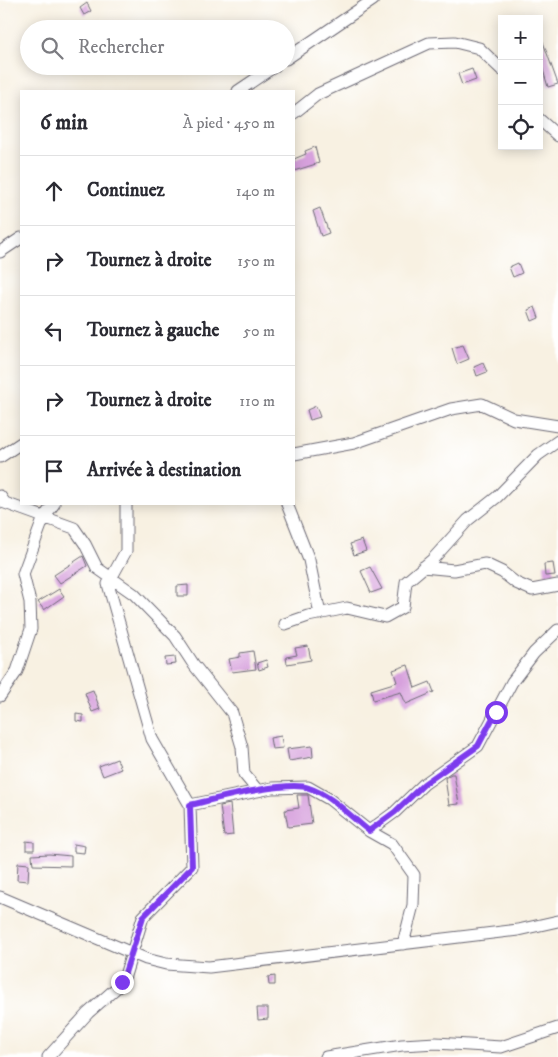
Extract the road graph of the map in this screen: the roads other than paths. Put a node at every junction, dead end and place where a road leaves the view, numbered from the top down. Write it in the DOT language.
graph roads {
  1 [pos="373,0"];
  2 [pos="295,53"];
  3 [pos="498,66"];
  4 [pos="262,75"];
  5 [pos="239,90"];
  6 [pos="295,112"];
  7 [pos="543,123"];
  8 [pos="558,136"];
  9 [pos="20,239"];
  10 [pos="0,252"];
  11 [pos="558,426"];
  12 [pos="558,441"];
  13 [pos="20,443"];
  14 [pos="295,454"];
  15 [pos="0,457"];
  16 [pos="0,496"];
  17 [pos="54,505"];
  18 [pos="126,505"];
  19 [pos="287,505"];
  20 [pos="44,517"];
  21 [pos="423,567"];
  22 [pos="112,577"];
  23 [pos="558,585"];
  24 [pos="320,614"];
  25 [pos="285,624"];
  26 [pos="558,630"];
  27 [pos="0,696"];
  28 [pos="258,791"];
  29 [pos="190,805"];
  30 [pos="369,831"];
  31 [pos="0,897"];
  32 [pos="558,921"];
  33 [pos="403,944"];
  34 [pos="133,953"];
  35 [pos="558,1028"];
  36 [pos="48,1057"];
  37 [pos="326,1057"];
  1 -- 2 [label="street"];
  3 -- 6 [label="street"];
  4 -- 5 [label="street"];
  7 -- 8 [label="street"];
  9 -- 10 [label="street"];
  11 -- 14 [label="street"];
  12 -- 21 [label="street"];
  13 -- 15 [label="street"];
  16 -- 20 [label="street"];
  17 -- 20 [label="street"];
  18 -- 22 [label="street"];
  19 -- 24 [label="street"];
  20 -- 22 [label="street"];
  20 -- 27 [label="street"];
  21 -- 23 [label="street"];
  21 -- 24 [label="street"];
  22 -- 28 [label="street"];
  22 -- 29 [label="street"];
  24 -- 25 [label="street"];
  26 -- 30 [label="street"];
  28 -- 29 [label="street"];
  28 -- 30 [label="street"];
  29 -- 34 [label="street"];
  30 -- 33 [label="street"];
  31 -- 34 [label="street"];
  32 -- 33 [label="street"];
  33 -- 34 [label="street"];
  34 -- 36 [label="street"];
  35 -- 37 [label="street"];
}
